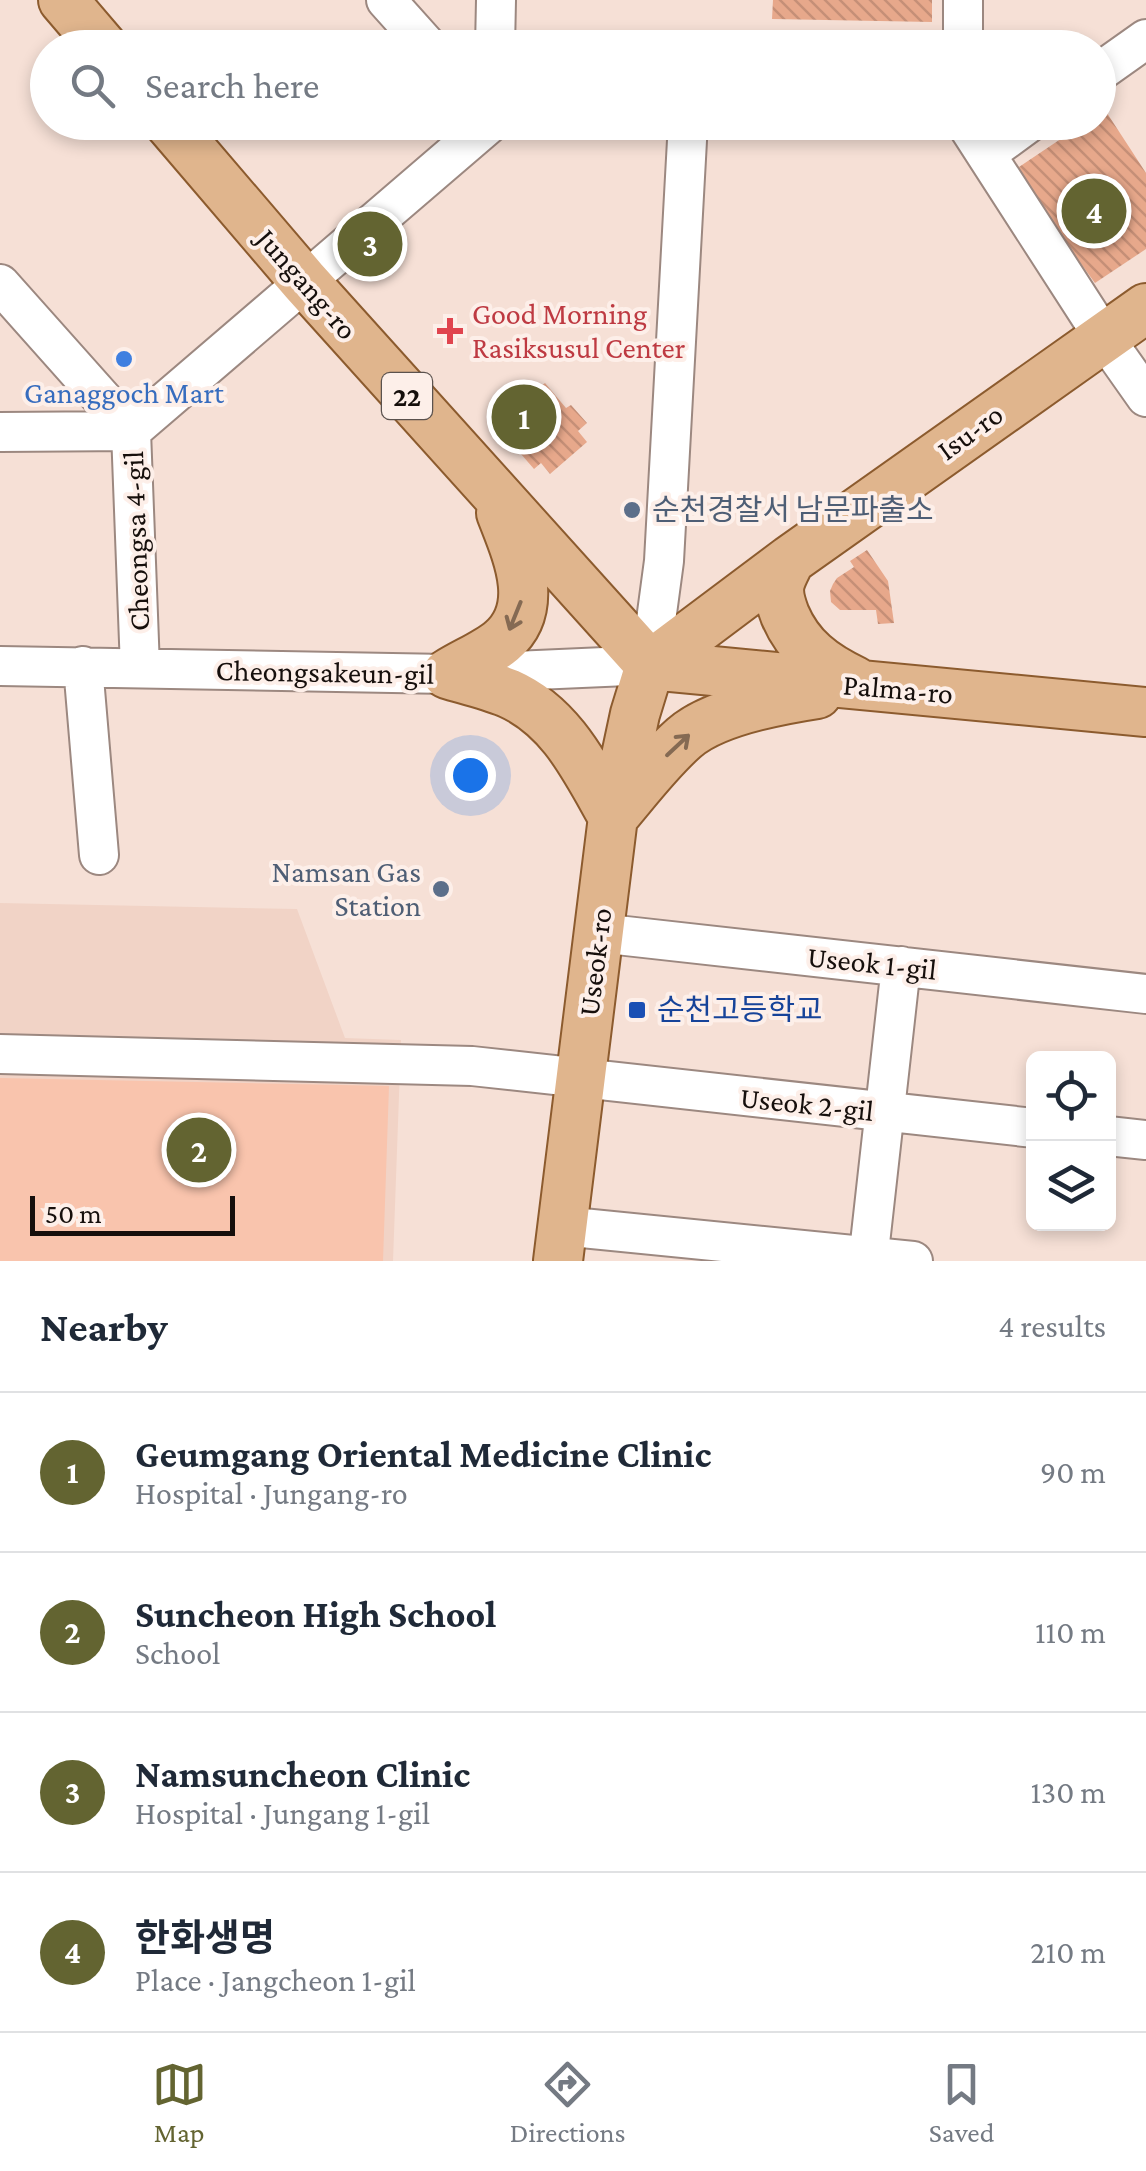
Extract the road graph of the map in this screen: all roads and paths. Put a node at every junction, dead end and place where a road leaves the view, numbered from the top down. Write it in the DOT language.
graph roads {
  1 [pos="63,0"];
  2 [pos="386,0"];
  3 [pos="496,0"];
  4 [pos="963,0"];
  5 [pos="89,30"];
  6 [pos="413,30"];
  7 [pos="495,30"];
  8 [pos="964,30"];
  9 [pos="1146,40"];
  10 [pos="1116,61"];
  11 [pos="183,140"];
  12 [pos="470,140"];
  13 [pos="687,140"];
  14 [pos="977,140"];
  15 [pos="1005,140"];
  16 [pos="986,154"];
  17 [pos="304,282"];
  18 [pos="0,284"];
  19 [pos="1146,308"];
  20 [pos="1104,336"];
  21 [pos="1146,398"];
  22 [pos="132,431"];
  23 [pos="0,432"];
  24 [pos="493,491"];
  25 [pos="790,560"];
  26 [pos="0,666"];
  27 [pos="83,666"];
  28 [pos="650,666"];
  29 [pos="140,668"];
  30 [pos="447,674"];
  31 [pos="864,686"];
  32 [pos="1146,712"];
  33 [pos="613,817"];
  34 [pos="99,856"];
  35 [pos="598,934"];
  36 [pos="901,966"];
  37 [pos="1146,994"];
  38 [pos="0,1054"];
  39 [pos="581,1080"];
  40 [pos="884,1113"];
  41 [pos="1026,1127"];
  42 [pos="1116,1137"];
  43 [pos="1146,1140"];
  44 [pos="560,1244"];
  45 [pos="869,1259"];
  46 [pos="913,1261"];
  1 -- 5 [label="main road"];
  2 -- 6 [label="street"];
  3 -- 7 [label="street"];
  4 -- 8 [label="street"];
  9 -- 10 [label="street"];
  11 -- 17 [label="main road, Jungang-ro / 22"];
  12 -- 17 [label="street"];
  13 -- 28 [label="street"];
  14 -- 16 [label="street"];
  15 -- 16 [label="street"];
  16 -- 20 [label="street"];
  17 -- 22 [label="street"];
  17 -- 24 [label="main road, Jungang-ro / 22"];
  18 -- 22 [label="street, Cheongsa 4-gil"];
  19 -- 20 [label="main road, Isu-ro"];
  20 -- 21 [label="street"];
  20 -- 25 [label="main road, Isu-ro"];
  22 -- 23 [label="street"];
  22 -- 29 [label="street, Cheongsa 4-gil"];
  24 -- 28 [label="main road, Jungang-ro / 22"];
  24 -- 30 [label="main road, one-way"];
  25 -- 28 [label="main road, Isu-ro"];
  25 -- 31 [label="main road"];
  26 -- 27 [label="street, Cheongsakeun-gil"];
  27 -- 29 [label="street, Cheongsakeun-gil"];
  27 -- 34 [label="street"];
  28 -- 30 [label="street, Cheongsakeun-gil"];
  28 -- 31 [label="main road, Palma-ro"];
  28 -- 33 [label="main road, Useok-ro"];
  29 -- 30 [label="street, Cheongsakeun-gil"];
  30 -- 33 [label="main road"];
  31 -- 32 [label="main road, Palma-ro"];
  33 -- 31 [label="main road, one-way"];
  33 -- 35 [label="main road, Useok-ro"];
  35 -- 36 [label="street, Useok 1-gil"];
  35 -- 39 [label="main road, Useok-ro"];
  36 -- 37 [label="street, Useok 1-gil"];
  36 -- 40 [label="street"];
  38 -- 39 [label="street, Useok 2-gil"];
  39 -- 40 [label="street, Useok 2-gil"];
  39 -- 44 [label="main road, Useok-ro"];
  40 -- 41 [label="street, Useok 2-gil"];
  40 -- 45 [label="street"];
  42 -- 43 [label="street"];
  44 -- 45 [label="street"];
  45 -- 46 [label="street"];
}
